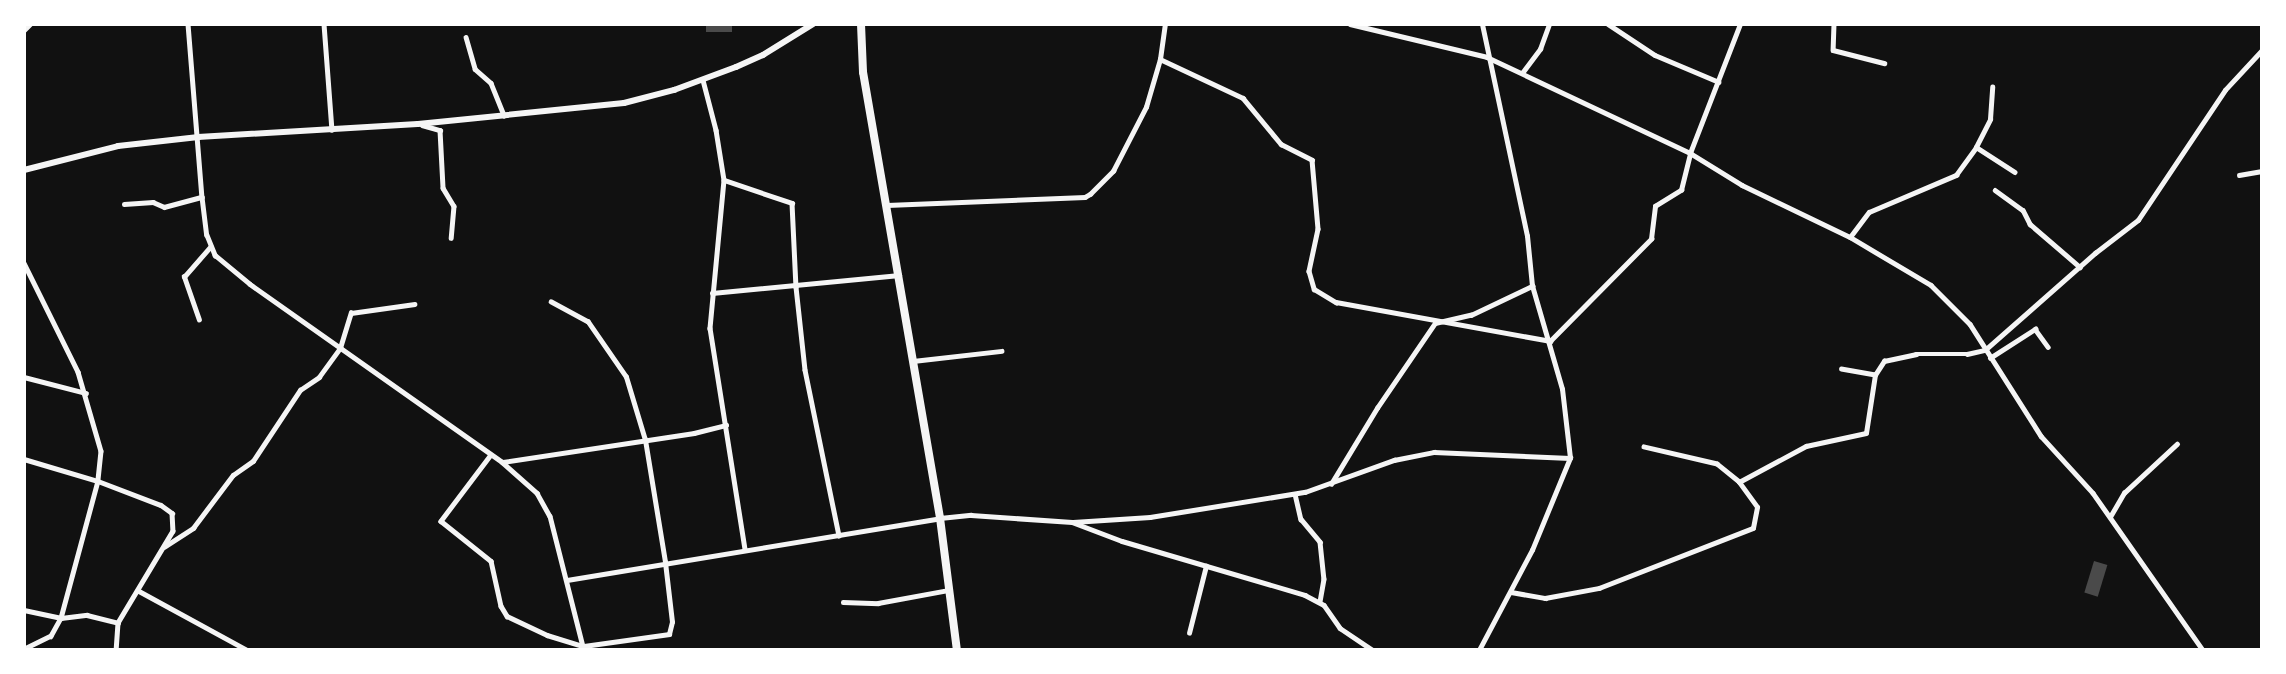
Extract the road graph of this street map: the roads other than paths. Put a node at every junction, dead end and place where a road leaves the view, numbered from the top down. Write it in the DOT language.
graph roads {
  1 [pos="30,24"];
  2 [pos="188,24"];
  3 [pos="324,24"];
  4 [pos="813,24"];
  5 [pos="852,24"];
  6 [pos="861,24"];
  7 [pos="1165,24"];
  8 [pos="1350,24"];
  9 [pos="1482,24"];
  10 [pos="1549,24"];
  11 [pos="1608,24"];
  12 [pos="1740,24"];
  13 [pos="1833,24"];
  14 [pos="24,30"];
  15 [pos="466,37"];
  16 [pos="859,37"];
  17 [pos="2262,50"];
  18 [pos="1487,57"];
  19 [pos="1160,59"];
  20 [pos="1884,63"];
  21 [pos="1522,73"];
  22 [pos="703,80"];
  23 [pos="1719,82"];
  24 [pos="1992,87"];
  25 [pos="505,116"];
  26 [pos="418,124"];
  27 [pos="332,130"];
  28 [pos="198,136"];
  29 [pos="1976,147"];
  30 [pos="1690,153"];
  31 [pos="24,170"];
  32 [pos="2262,171"];
  33 [pos="2015,172"];
  34 [pos="2239,175"];
  35 [pos="724,180"];
  36 [pos="1995,190"];
  37 [pos="202,197"];
  38 [pos="124,204"];
  39 [pos="886,206"];
  40 [pos="1850,237"];
  41 [pos="451,238"];
  42 [pos="211,247"];
  43 [pos="24,263"];
  44 [pos="2080,267"];
  45 [pos="899,275"];
  46 [pos="1532,286"];
  47 [pos="796,287"];
  48 [pos="712,293"];
  49 [pos="551,302"];
  50 [pos="414,304"];
  51 [pos="199,320"];
  52 [pos="1435,323"];
  53 [pos="1550,341"];
  54 [pos="2048,347"];
  55 [pos="340,348"];
  56 [pos="1001,351"];
  57 [pos="1985,351"];
  58 [pos="1990,358"];
  59 [pos="913,361"];
  60 [pos="1842,369"];
  61 [pos="1875,375"];
  62 [pos="24,377"];
  63 [pos="86,393"];
  64 [pos="726,425"];
  65 [pos="645,440"];
  66 [pos="2177,444"];
  67 [pos="1644,447"];
  68 [pos="491,455"];
  69 [pos="1570,458"];
  70 [pos="24,460"];
  71 [pos="502,462"];
  72 [pos="98,481"];
  73 [pos="1739,482"];
  74 [pos="1330,485"];
  75 [pos="1295,494"];
  76 [pos="2110,517"];
  77 [pos="940,518"];
  78 [pos="1072,522"];
  79 [pos="839,536"];
  80 [pos="164,547"];
  81 [pos="745,549"];
  82 [pos="665,562"];
  83 [pos="1206,566"];
  84 [pos="567,580"];
  85 [pos="950,590"];
  86 [pos="139,591"];
  87 [pos="1511,592"];
  88 [pos="843,602"];
  89 [pos="1320,603"];
  90 [pos="24,610"];
  91 [pos="61,618"];
  92 [pos="118,622"];
  93 [pos="1189,633"];
  94 [pos="584,648"];
  95 [pos="24,649"];
  96 [pos="116,649"];
  97 [pos="247,649"];
  98 [pos="957,649"];
  99 [pos="1373,649"];
  100 [pos="1479,649"];
  101 [pos="2203,649"];
  1 -- 14 [label="street"];
  2 -- 28 [label="street"];
  3 -- 27 [label="street"];
  4 -- 22 [label="main road"];
  5 -- 16 [label="highway"];
  6 -- 16 [label="highway"];
  7 -- 19 [label="street"];
  8 -- 18 [label="street"];
  9 -- 18 [label="street"];
  10 -- 21 [label="street"];
  11 -- 23 [label="street"];
  12 -- 23 [label="street"];
  13 -- 20 [label="street"];
  15 -- 25 [label="street"];
  16 -- 39 [label="highway"];
  17 -- 44 [label="street"];
  18 -- 21 [label="street"];
  18 -- 46 [label="street"];
  19 -- 39 [label="street"];
  19 -- 52 [label="street"];
  21 -- 30 [label="street"];
  22 -- 25 [label="main road"];
  22 -- 35 [label="street"];
  23 -- 30 [label="street"];
  24 -- 29 [label="street"];
  25 -- 26 [label="main road"];
  26 -- 27 [label="main road"];
  26 -- 41 [label="street"];
  27 -- 28 [label="main road"];
  28 -- 31 [label="main road"];
  28 -- 37 [label="street"];
  29 -- 33 [label="street"];
  29 -- 40 [label="street"];
  30 -- 40 [label="street"];
  30 -- 53 [label="street"];
  32 -- 34 [label="street"];
  35 -- 47 [label="street"];
  35 -- 48 [label="street"];
  36 -- 44 [label="street"];
  37 -- 38 [label="street"];
  37 -- 42 [label="street"];
  39 -- 45 [label="highway"];
  40 -- 57 [label="street"];
  42 -- 51 [label="street"];
  42 -- 55 [label="street"];
  43 -- 63 [label="street"];
  44 -- 57 [label="street"];
  45 -- 47 [label="street"];
  45 -- 59 [label="highway"];
  46 -- 52 [label="street"];
  46 -- 53 [label="street"];
  47 -- 48 [label="street"];
  47 -- 79 [label="street"];
  48 -- 64 [label="street"];
  49 -- 65 [label="street"];
  50 -- 55 [label="street"];
  52 -- 53 [label="street"];
  52 -- 74 [label="street"];
  53 -- 69 [label="street"];
  54 -- 58 [label="street"];
  55 -- 68 [label="street"];
  55 -- 80 [label="street"];
  56 -- 59 [label="street"];
  57 -- 58 [label="street"];
  57 -- 61 [label="street"];
  58 -- 76 [label="street"];
  59 -- 77 [label="highway"];
  60 -- 61 [label="street"];
  61 -- 73 [label="street"];
  62 -- 63 [label="street"];
  63 -- 72 [label="street"];
  64 -- 65 [label="street"];
  64 -- 81 [label="street"];
  65 -- 71 [label="street"];
  65 -- 82 [label="street"];
  66 -- 76 [label="street"];
  67 -- 73 [label="street"];
  68 -- 71 [label="street"];
  68 -- 94 [label="street"];
  69 -- 74 [label="street"];
  69 -- 87 [label="street"];
  70 -- 72 [label="street"];
  71 -- 84 [label="street"];
  72 -- 80 [label="street"];
  72 -- 91 [label="street"];
  73 -- 87 [label="street"];
  74 -- 75 [label="street"];
  75 -- 78 [label="street"];
  75 -- 89 [label="street"];
  76 -- 101 [label="street"];
  77 -- 78 [label="street"];
  77 -- 79 [label="street"];
  77 -- 85 [label="highway"];
  78 -- 83 [label="street"];
  79 -- 81 [label="street"];
  80 -- 86 [label="street"];
  81 -- 82 [label="street"];
  82 -- 84 [label="street"];
  82 -- 94 [label="street"];
  83 -- 89 [label="street"];
  83 -- 93 [label="street"];
  84 -- 94 [label="street"];
  85 -- 88 [label="street"];
  85 -- 98 [label="highway"];
  86 -- 92 [label="street"];
  86 -- 97 [label="street"];
  87 -- 100 [label="street"];
  89 -- 99 [label="street"];
  90 -- 91 [label="street"];
  91 -- 92 [label="street"];
  91 -- 95 [label="street"];
  92 -- 96 [label="street"];
}
